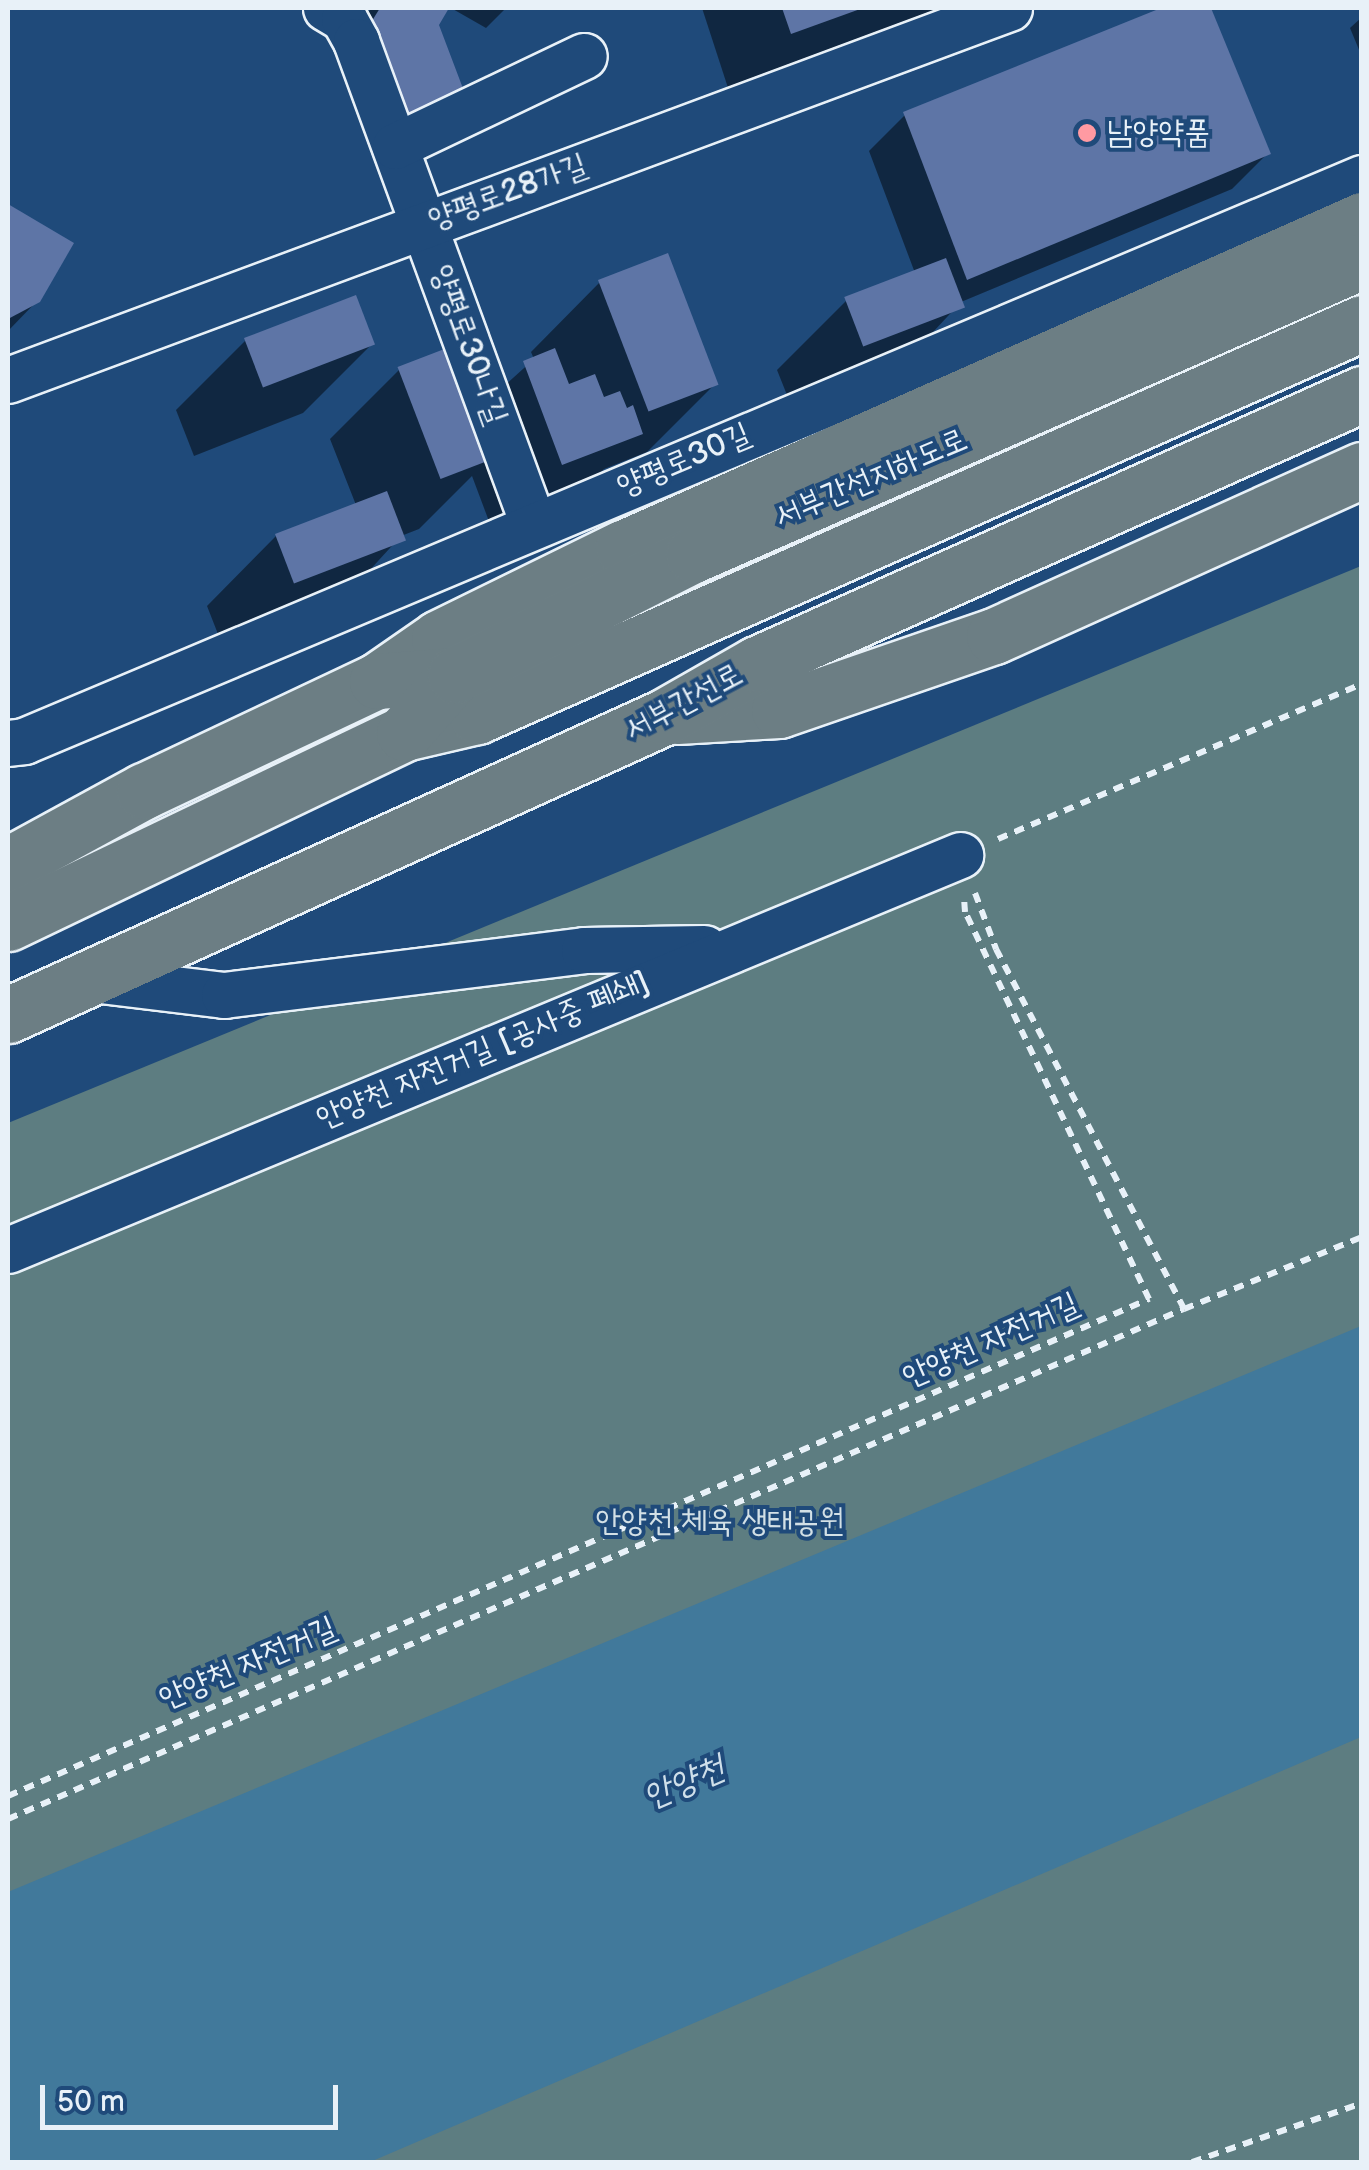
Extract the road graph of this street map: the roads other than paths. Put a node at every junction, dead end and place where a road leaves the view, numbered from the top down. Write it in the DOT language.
graph roads {
  1 [pos="1008,8"];
  2 [pos="340,11"];
  3 [pos="584,56"];
  4 [pos="395,146"];
  5 [pos="1362,178"];
  6 [pos="1362,220"];
  7 [pos="424,224"];
  8 [pos="1362,261"];
  9 [pos="1362,322"];
  10 [pos="8,380"];
  11 [pos="1362,394"];
  12 [pos="1362,470"];
  13 [pos="533,524"];
  14 [pos="455,675"];
  15 [pos="377,681"];
  16 [pos="664,717"];
  17 [pos="404,733"];
  18 [pos="8,743"];
  19 [pos="960,855"];
  20 [pos="8,865"];
  21 [pos="8,922"];
  22 [pos="731,947"];
  23 [pos="92,979"];
  24 [pos="8,1015"];
  25 [pos="8,1250"];
  1 -- 7 [label="street, 양평로28가길"];
  2 -- 4 [label="street, 양평로30나길"];
  3 -- 4 [label="street"];
  4 -- 7 [label="street, 양평로30나길"];
  5 -- 13 [label="street, 양평로30길"];
  6 -- 15 [label="main road"];
  7 -- 10 [label="street, 양평로28가길"];
  7 -- 13 [label="street, 양평로30나길"];
  8 -- 14 [label="main road, 서부간선지하도로"];
  9 -- 17 [label="main road, 서부간선로"];
  11 -- 16 [label="main road, 서부간선로"];
  12 -- 16 [label="main road"];
  13 -- 18 [label="street, 양평로30길"];
  14 -- 15 [label="main road"];
  14 -- 17 [label="main road, 서부간선지하도로"];
  15 -- 20 [label="main road"];
  16 -- 23 [label="main road, 서부간선로"];
  17 -- 21 [label="main road, 서부간선로"];
  19 -- 22 [label="street, 안양천 자전거길 [공사중 폐쇄]"];
  22 -- 23 [label="street"];
  22 -- 25 [label="street, 안양천 자전거길 [공사중 폐쇄]"];
  23 -- 24 [label="main road, 서부간선로"];
}
